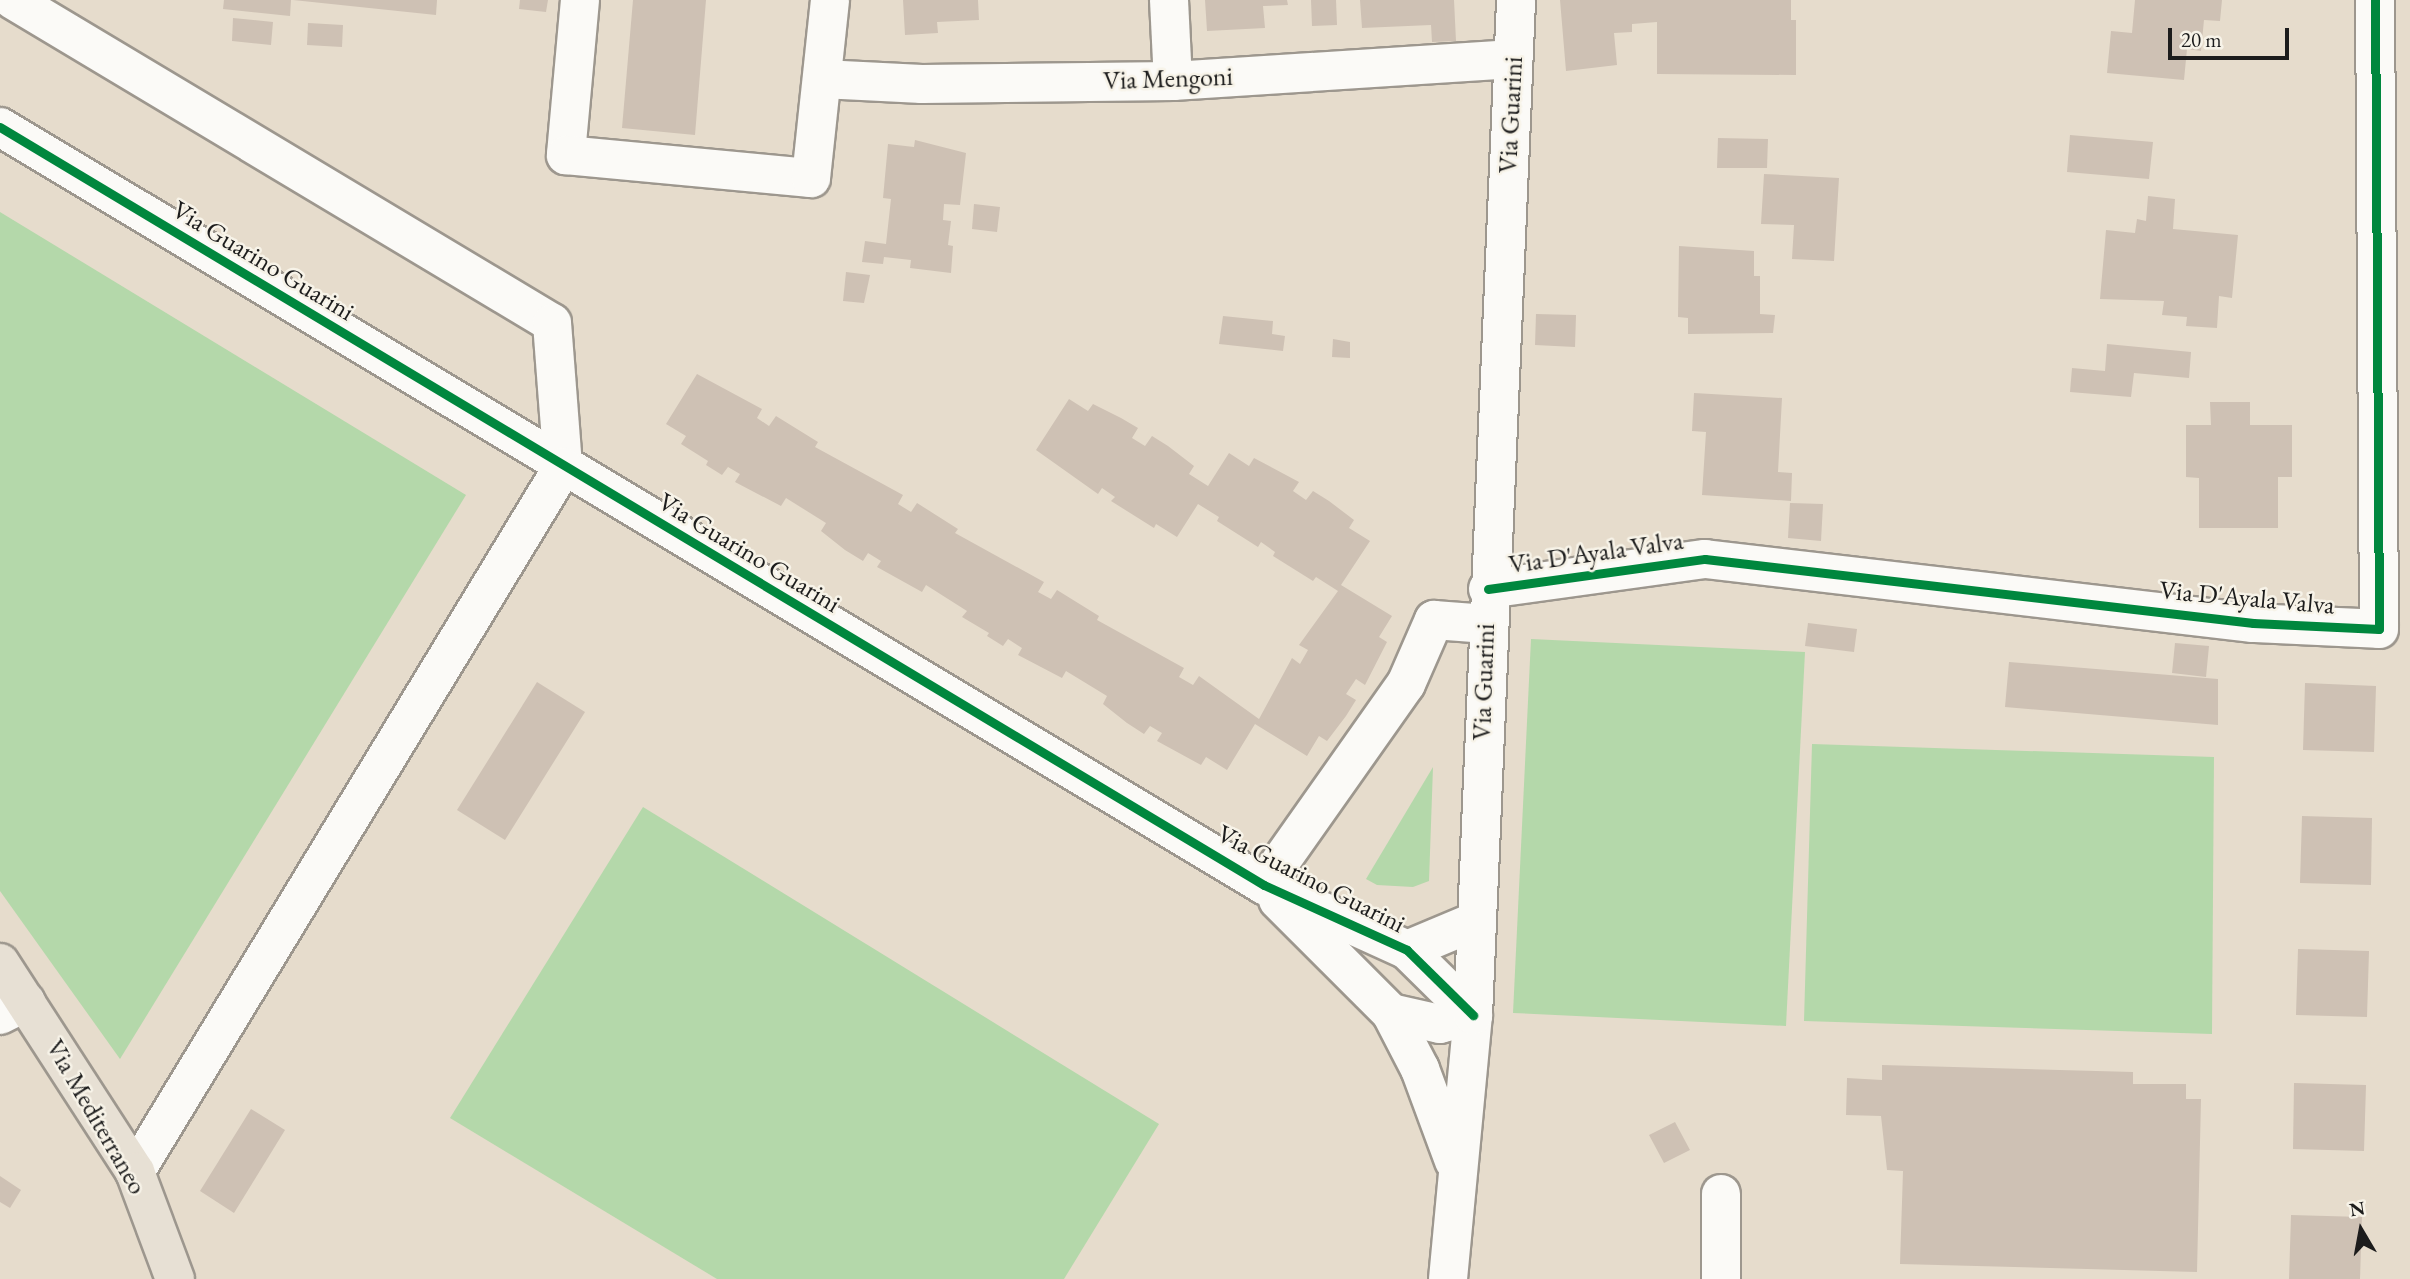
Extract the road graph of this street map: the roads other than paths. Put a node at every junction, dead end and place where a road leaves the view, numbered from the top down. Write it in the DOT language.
graph roads {
  1 [pos="13,0"];
  2 [pos="580,0"];
  3 [pos="830,0"];
  4 [pos="1169,0"];
  5 [pos="1516,0"];
  6 [pos="2375,0"];
  7 [pos="1513,59"];
  8 [pos="822,79"];
  9 [pos="1173,81"];
  10 [pos="0,127"];
  11 [pos="563,467"];
  12 [pos="1487,607"];
  13 [pos="1264,885"];
  14 [pos="1476,921"];
  15 [pos="1407,950"];
  16 [pos="0,963"];
  17 [pos="13,1008"];
  18 [pos="1391,1013"];
  19 [pos="1472,1015"];
  20 [pos="1457,1170"];
  21 [pos="135,1172"];
  22 [pos="1721,1194"];
  23 [pos="175,1279"];
  24 [pos="1448,1279"];
  25 [pos="1721,1279"];
  1 -- 11 [label="street"];
  2 -- 8 [label="street"];
  3 -- 8 [label="street"];
  4 -- 9 [label="street"];
  5 -- 7 [label="street, Via Guarini"];
  6 -- 12 [label="street, Via D'Ayala Valva"];
  7 -- 9 [label="street, Via Mengoni"];
  7 -- 12 [label="street, Via Guarini"];
  8 -- 9 [label="street, Via Mengoni"];
  10 -- 11 [label="street, Via Guarino Guarini"];
  11 -- 13 [label="street, Via Guarino Guarini"];
  11 -- 21 [label="street"];
  12 -- 13 [label="street"];
  12 -- 14 [label="street, Via Guarini"];
  13 -- 15 [label="street, Via Guarino Guarini"];
  13 -- 18 [label="street, Via Guarino Guarini"];
  14 -- 15 [label="street, Via Guarino Guarini"];
  14 -- 19 [label="street, Via Guarini"];
  15 -- 19 [label="street, Via Guarino Guarini"];
  16 -- 17 [label="main road, Via Mediterraneo"];
  17 -- 21 [label="main road, Via Mediterraneo"];
  18 -- 19 [label="street"];
  18 -- 20 [label="street, Via Guarino Guarini"];
  19 -- 20 [label="street, Via Guarini"];
  20 -- 24 [label="street, Via Guarini"];
  21 -- 23 [label="main road, Via Mediterraneo"];
  22 -- 25 [label="street"];
}
